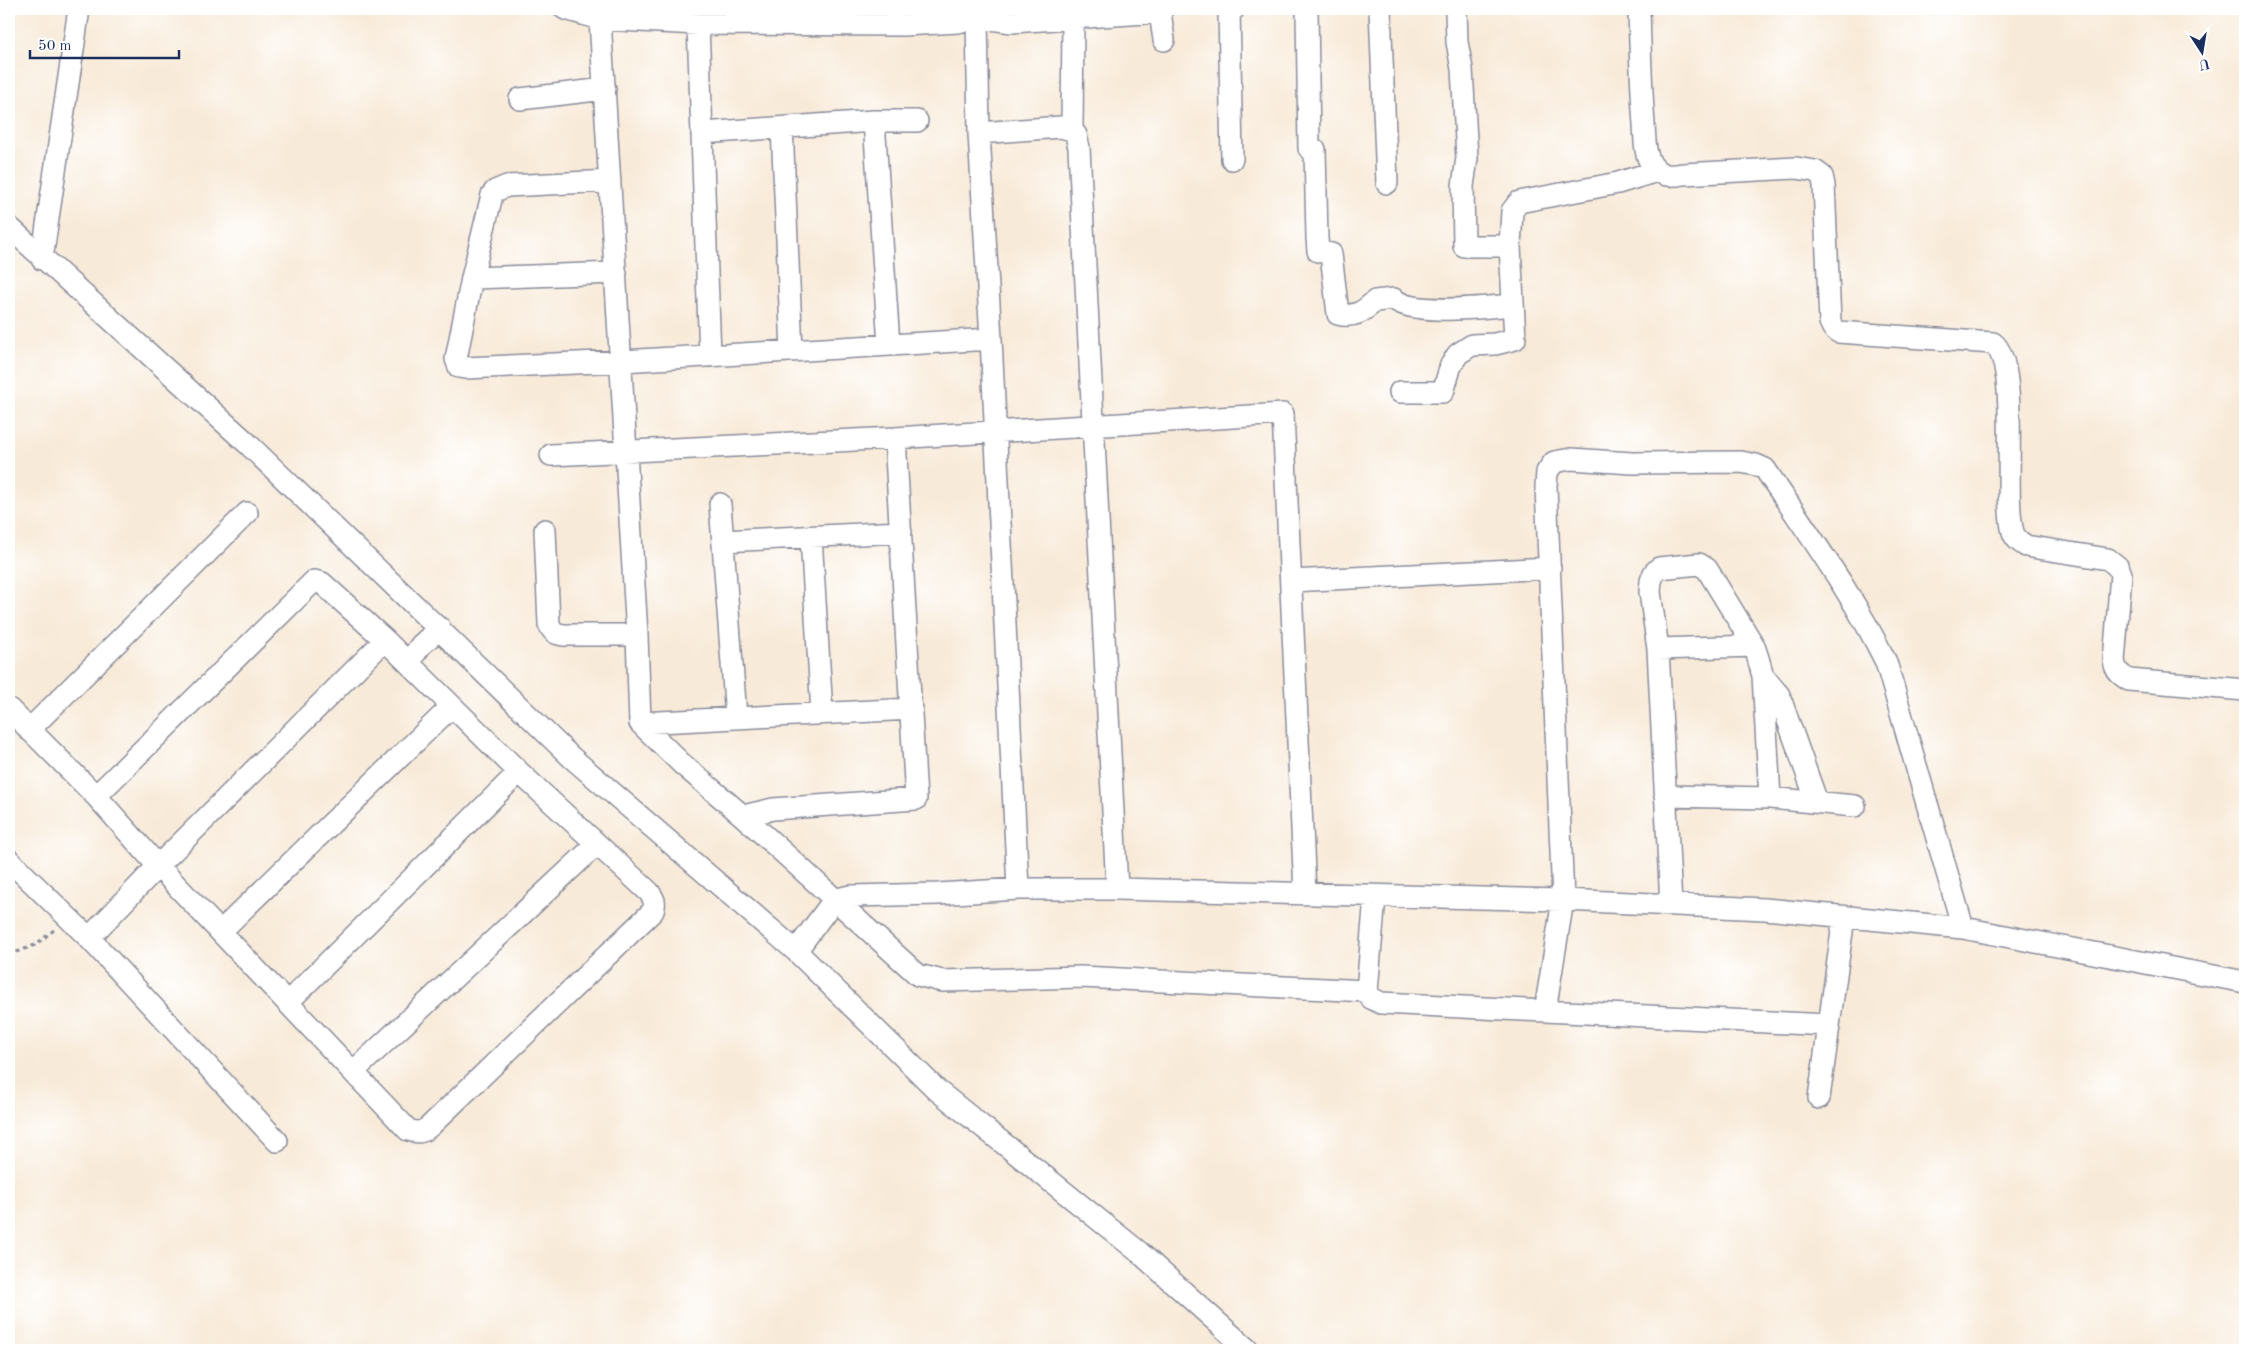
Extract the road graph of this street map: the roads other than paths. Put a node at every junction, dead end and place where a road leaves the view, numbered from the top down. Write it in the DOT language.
graph roads {
  1 [pos="79,9"];
  2 [pos="1234,9"];
  3 [pos="1307,9"];
  4 [pos="1380,9"];
  5 [pos="1456,9"];
  6 [pos="1638,9"];
  7 [pos="582,12"];
  8 [pos="979,13"];
  9 [pos="1083,14"];
  10 [pos="698,24"];
  11 [pos="1164,40"];
  12 [pos="605,89"];
  13 [pos="520,99"];
  14 [pos="917,121"];
  15 [pos="874,122"];
  16 [pos="782,128"];
  17 [pos="1072,130"];
  18 [pos="702,133"];
  19 [pos="979,133"];
  20 [pos="1232,159"];
  21 [pos="1657,171"];
  22 [pos="610,182"];
  23 [pos="1387,183"];
  24 [pos="9,227"];
  25 [pos="1510,246"];
  26 [pos="42,259"];
  27 [pos="616,273"];
  28 [pos="472,278"];
  29 [pos="1513,305"];
  30 [pos="991,339"];
  31 [pos="889,345"];
  32 [pos="792,351"];
  33 [pos="710,356"];
  34 [pos="622,361"];
  35 [pos="1400,392"];
  36 [pos="1094,425"];
  37 [pos="996,431"];
  38 [pos="895,438"];
  39 [pos="626,451"];
  40 [pos="551,455"];
  41 [pos="720,504"];
  42 [pos="247,513"];
  43 [pos="545,530"];
  44 [pos="901,532"];
  45 [pos="811,537"];
  46 [pos="723,541"];
  47 [pos="1550,568"];
  48 [pos="1291,581"];
  49 [pos="432,635"];
  50 [pos="637,635"];
  51 [pos="385,640"];
  52 [pos="1754,646"];
  53 [pos="1658,649"];
  54 [pos="409,662"];
  55 [pos="1762,676"];
  56 [pos="2245,690"];
  57 [pos="452,706"];
  58 [pos="9,709"];
  59 [pos="912,709"];
  60 [pos="822,713"];
  61 [pos="736,717"];
  62 [pos="640,723"];
  63 [pos="29,730"];
  64 [pos="520,772"];
  65 [pos="96,796"];
  66 [pos="1665,796"];
  67 [pos="1770,798"];
  68 [pos="1817,802"];
  69 [pos="1855,806"];
  70 [pos="743,816"];
  71 [pos="597,844"];
  72 [pos="9,860"];
  73 [pos="158,866"];
  74 [pos="1018,889"];
  75 [pos="1117,889"];
  76 [pos="1306,893"];
  77 [pos="1375,897"];
  78 [pos="834,900"];
  79 [pos="1563,900"];
  80 [pos="1670,905"];
  81 [pos="1844,917"];
  82 [pos="1963,928"];
  83 [pos="221,931"];
  84 [pos="89,938"];
  85 [pos="796,951"];
  86 [pos="2245,982"];
  87 [pos="1368,991"];
  88 [pos="288,1002"];
  89 [pos="1545,1011"];
  90 [pos="1829,1025"];
  91 [pos="354,1071"];
  92 [pos="1819,1098"];
  93 [pos="277,1141"];
  94 [pos="1248,1350"];
  1 -- 26 [label="street"];
  2 -- 20 [label="street"];
  3 -- 29 [label="street"];
  4 -- 23 [label="street"];
  5 -- 25 [label="street"];
  6 -- 21 [label="street"];
  7 -- 10 [label="street"];
  7 -- 12 [label="street"];
  8 -- 9 [label="street"];
  8 -- 10 [label="street"];
  8 -- 19 [label="street"];
  9 -- 11 [label="street"];
  9 -- 17 [label="street"];
  10 -- 18 [label="street"];
  12 -- 13 [label="street"];
  12 -- 22 [label="street"];
  14 -- 15 [label="street"];
  15 -- 16 [label="street"];
  15 -- 31 [label="street"];
  16 -- 18 [label="street"];
  16 -- 32 [label="street"];
  17 -- 19 [label="street"];
  17 -- 36 [label="street"];
  18 -- 33 [label="street"];
  19 -- 30 [label="street"];
  21 -- 25 [label="street"];
  21 -- 56 [label="street"];
  22 -- 27 [label="street"];
  22 -- 28 [label="street"];
  24 -- 26 [label="street"];
  25 -- 29 [label="street"];
  26 -- 49 [label="street"];
  27 -- 28 [label="street"];
  27 -- 34 [label="street"];
  28 -- 34 [label="street"];
  29 -- 35 [label="street"];
  30 -- 31 [label="street"];
  30 -- 37 [label="street"];
  31 -- 32 [label="street"];
  32 -- 33 [label="street"];
  33 -- 34 [label="street"];
  34 -- 39 [label="street"];
  36 -- 37 [label="street"];
  36 -- 48 [label="street"];
  36 -- 75 [label="street"];
  37 -- 38 [label="street"];
  37 -- 74 [label="street"];
  38 -- 39 [label="street"];
  38 -- 44 [label="street"];
  39 -- 40 [label="street"];
  39 -- 50 [label="street"];
  41 -- 46 [label="street"];
  42 -- 63 [label="street"];
  43 -- 50 [label="street"];
  44 -- 45 [label="street"];
  44 -- 59 [label="street"];
  45 -- 46 [label="street"];
  45 -- 60 [label="street"];
  46 -- 61 [label="street"];
  47 -- 48 [label="street"];
  47 -- 79 [label="street"];
  47 -- 82 [label="street"];
  48 -- 76 [label="street"];
  49 -- 54 [label="street"];
  49 -- 85 [label="street"];
  50 -- 62 [label="street"];
  51 -- 54 [label="street"];
  51 -- 65 [label="street"];
  51 -- 73 [label="street"];
  52 -- 53 [label="street"];
  52 -- 53 [label="street"];
  52 -- 55 [label="street"];
  53 -- 66 [label="street"];
  54 -- 57 [label="street"];
  55 -- 67 [label="street"];
  55 -- 68 [label="street"];
  57 -- 64 [label="street"];
  57 -- 83 [label="street"];
  58 -- 63 [label="street"];
  59 -- 60 [label="street"];
  59 -- 70 [label="street"];
  60 -- 61 [label="street"];
  61 -- 62 [label="street"];
  62 -- 70 [label="street"];
  63 -- 65 [label="street"];
  64 -- 71 [label="street"];
  64 -- 88 [label="street"];
  65 -- 73 [label="street"];
  66 -- 67 [label="street"];
  66 -- 80 [label="street"];
  67 -- 68 [label="street"];
  68 -- 69 [label="street"];
  70 -- 78 [label="street"];
  71 -- 91 [label="street"];
  71 -- 91 [label="street"];
  72 -- 84 [label="street"];
  73 -- 83 [label="street"];
  73 -- 84 [label="street"];
  74 -- 75 [label="street"];
  74 -- 78 [label="street"];
  75 -- 76 [label="street"];
  76 -- 77 [label="street"];
  77 -- 79 [label="street"];
  77 -- 87 [label="street"];
  78 -- 85 [label="street"];
  78 -- 87 [label="street"];
  79 -- 80 [label="street"];
  79 -- 89 [label="street"];
  80 -- 81 [label="street"];
  81 -- 82 [label="street"];
  81 -- 90 [label="street"];
  82 -- 86 [label="street"];
  83 -- 88 [label="street"];
  84 -- 93 [label="street"];
  85 -- 94 [label="street"];
  87 -- 89 [label="street"];
  88 -- 91 [label="street"];
  89 -- 90 [label="street"];
  90 -- 92 [label="street"];
}
